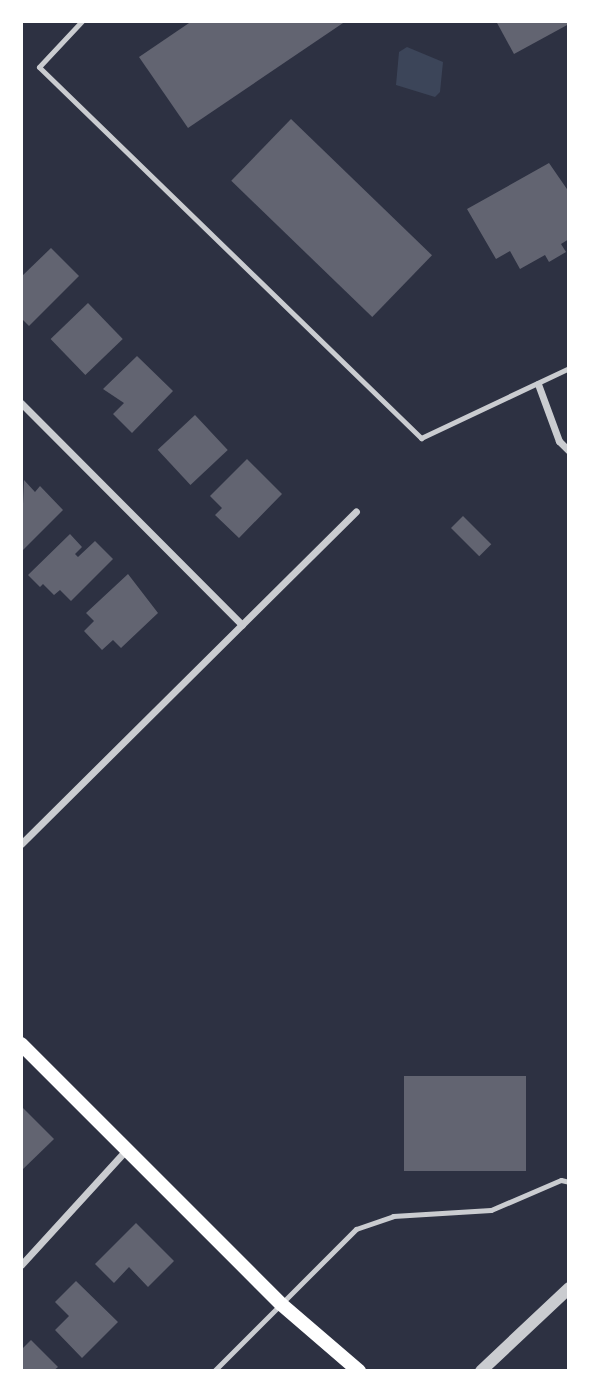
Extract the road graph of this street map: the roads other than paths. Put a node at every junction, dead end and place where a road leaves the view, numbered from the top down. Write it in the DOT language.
graph roads {
  1 [pos="82,21"];
  2 [pos="569,368"];
  3 [pos="538,384"];
  4 [pos="21,403"];
  5 [pos="569,451"];
  6 [pos="356,511"];
  7 [pos="242,625"];
  8 [pos="21,844"];
  9 [pos="21,1044"];
  10 [pos="127,1149"];
  11 [pos="569,1182"];
  12 [pos="21,1265"];
  13 [pos="569,1288"];
  14 [pos="281,1304"];
  15 [pos="217,1370"];
  16 [pos="359,1371"];
  17 [pos="481,1371"];
  1 -- 3 [label="lane"];
  2 -- 3 [label="lane"];
  3 -- 5 [label="street"];
  4 -- 7 [label="street"];
  6 -- 7 [label="street"];
  7 -- 8 [label="street"];
  9 -- 10 [label="main road"];
  10 -- 12 [label="street"];
  10 -- 14 [label="main road"];
  11 -- 14 [label="lane"];
  13 -- 17 [label="street"];
  14 -- 15 [label="lane"];
  14 -- 16 [label="main road"];
}
